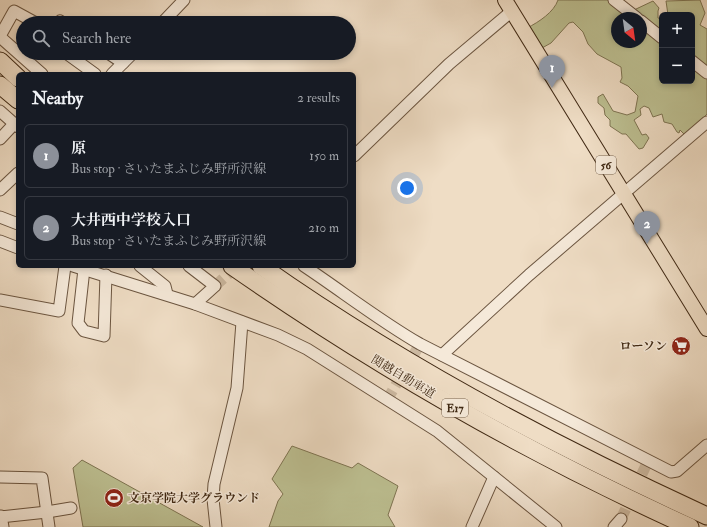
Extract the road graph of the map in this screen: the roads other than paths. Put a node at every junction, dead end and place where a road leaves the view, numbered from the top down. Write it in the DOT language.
graph roads {
  1 [pos="184,0"];
  2 [pos="614,0"];
  3 [pos="508,6"];
  4 [pos="629,12"];
  5 [pos="23,16"];
  6 [pos="169,16"];
  7 [pos="647,26"];
  8 [pos="0,36"];
  9 [pos="659,36"];
  10 [pos="16,50"];
  11 [pos="27,60"];
  12 [pos="76,60"];
  13 [pos="118,60"];
  14 [pos="126,60"];
  15 [pos="0,61"];
  16 [pos="123,63"];
  17 [pos="695,63"];
  18 [pos="40,72"];
  19 [pos="92,72"];
  20 [pos="114,72"];
  21 [pos="707,73"];
  22 [pos="16,76"];
  23 [pos="0,84"];
  24 [pos="16,98"];
  25 [pos="0,111"];
  26 [pos="707,122"];
  27 [pos="16,126"];
  28 [pos="0,139"];
  29 [pos="356,154"];
  30 [pos="16,175"];
  31 [pos="1,187"];
  32 [pos="624,193"];
  33 [pos="0,217"];
  34 [pos="16,223"];
  35 [pos="0,241"];
  36 [pos="16,247"];
  37 [pos="65,268"];
  38 [pos="85,268"];
  39 [pos="142,268"];
  40 [pos="192,268"];
  41 [pos="235,268"];
  42 [pos="264,268"];
  43 [pos="307,268"];
  44 [pos="106,275"];
  45 [pos="167,294"];
  46 [pos="0,300"];
  47 [pos="195,304"];
  48 [pos="242,322"];
  49 [pos="707,329"];
  50 [pos="442,355"];
  51 [pos="707,445"];
  52 [pos="0,477"];
  53 [pos="494,478"];
  54 [pos="71,508"];
  55 [pos="47,512"];
  56 [pos="707,516"];
  57 [pos="1,520"];
  58 [pos="49,527"];
  59 [pos="216,527"];
  60 [pos="472,527"];
  61 [pos="556,527"];
  62 [pos="690,527"];
  1 -- 6 [label="street"];
  2 -- 4 [label="street"];
  3 -- 29 [label="street"];
  3 -- 32 [label="main road, 56"];
  5 -- 8 [label="street"];
  7 -- 9 [label="street"];
  8 -- 10 [label="street"];
  11 -- 18 [label="street"];
  12 -- 19 [label="street"];
  13 -- 16 [label="street"];
  14 -- 16 [label="street"];
  15 -- 22 [label="highway"];
  16 -- 20 [label="street"];
  17 -- 21 [label="street"];
  23 -- 24 [label="highway"];
  25 -- 27 [label="street"];
  26 -- 32 [label="street"];
  27 -- 28 [label="street"];
  30 -- 31 [label="street"];
  32 -- 49 [label="main road, 56"];
  32 -- 50 [label="street"];
  33 -- 34 [label="street"];
  35 -- 36 [label="street"];
  37 -- 46 [label="street"];
  38 -- 44 [label="street"];
  38 -- 44 [label="street"];
  39 -- 45 [label="street"];
  40 -- 47 [label="street"];
  41 -- 62 [label="highway, 関越自動車道 / E17"];
  42 -- 56 [label="highway, 関越自動車道 / E17"];
  43 -- 50 [label="street"];
  44 -- 45 [label="street"];
  45 -- 47 [label="street"];
  47 -- 48 [label="street"];
  48 -- 53 [label="street"];
  48 -- 59 [label="street"];
  50 -- 51 [label="street"];
  52 -- 55 [label="street"];
  53 -- 60 [label="street"];
  53 -- 61 [label="street"];
  54 -- 55 [label="street"];
  55 -- 57 [label="street"];
  55 -- 58 [label="street"];
}
